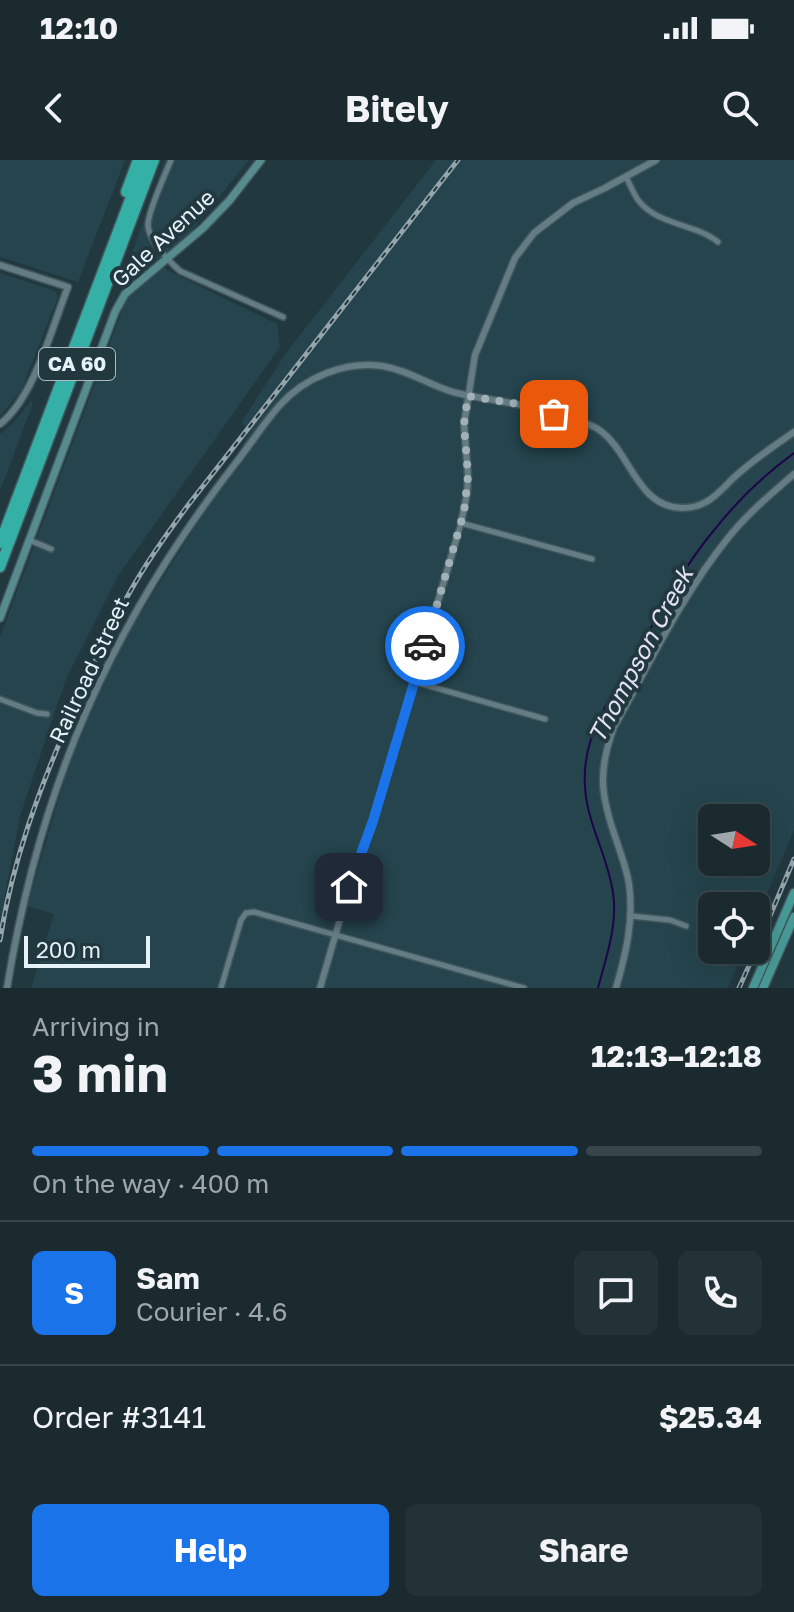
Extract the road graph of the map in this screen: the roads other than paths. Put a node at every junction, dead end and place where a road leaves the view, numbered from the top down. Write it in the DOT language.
graph roads {
  1 [pos="138,160"];
  2 [pos="149,160"];
  3 [pos="171,160"];
  4 [pos="261,160"];
  5 [pos="656,160"];
  6 [pos="626,177"];
  7 [pos="718,242"];
  8 [pos="167,259"];
  9 [pos="0,265"];
  10 [pos="283,317"];
  11 [pos="468,396"];
  12 [pos="0,424"];
  13 [pos="794,432"];
  14 [pos="794,474"];
  15 [pos="461,523"];
  16 [pos="0,527"];
  17 [pos="457,537"];
  18 [pos="29,540"];
  19 [pos="0,543"];
  20 [pos="51,549"];
  21 [pos="0,551"];
  22 [pos="592,559"];
  23 [pos="0,567"];
  24 [pos="0,618"];
  25 [pos="415,682"];
  26 [pos="0,699"];
  27 [pos="47,714"];
  28 [pos="545,719"];
  29 [pos="794,895"];
  30 [pos="631,916"];
  31 [pos="793,920"];
  32 [pos="686,926"];
  33 [pos="336,935"];
  34 [pos="7,988"];
  35 [pos="221,988"];
  36 [pos="320,988"];
  37 [pos="524,988"];
  38 [pos="616,988"];
  39 [pos="753,988"];
  40 [pos="763,988"];
  1 -- 16 [label="highway, CA 60"];
  2 -- 19 [label="highway"];
  2 -- 21 [label="highway"];
  2 -- 23 [label="highway, CA 60"];
  3 -- 8 [label="street"];
  4 -- 8 [label="main road, Gale Avenue"];
  5 -- 6 [label="street"];
  6 -- 7 [label="street"];
  6 -- 11 [label="street"];
  8 -- 10 [label="street"];
  8 -- 18 [label="main road, Gale Avenue"];
  9 -- 12 [label="street"];
  11 -- 13 [label="street, Railroad Street"];
  11 -- 15 [label="street"];
  11 -- 34 [label="street, Railroad Street"];
  14 -- 30 [label="street"];
  15 -- 17 [label="street"];
  15 -- 22 [label="street"];
  17 -- 25 [label="street"];
  18 -- 20 [label="street"];
  18 -- 24 [label="main road, Gale Avenue"];
  25 -- 28 [label="street"];
  25 -- 33 [label="street"];
  26 -- 27 [label="street"];
  29 -- 31 [label="main road"];
  29 -- 39 [label="main road"];
  30 -- 32 [label="street"];
  30 -- 38 [label="street"];
  31 -- 40 [label="main road"];
  33 -- 35 [label="street"];
  33 -- 36 [label="street"];
  33 -- 37 [label="street"];
}
